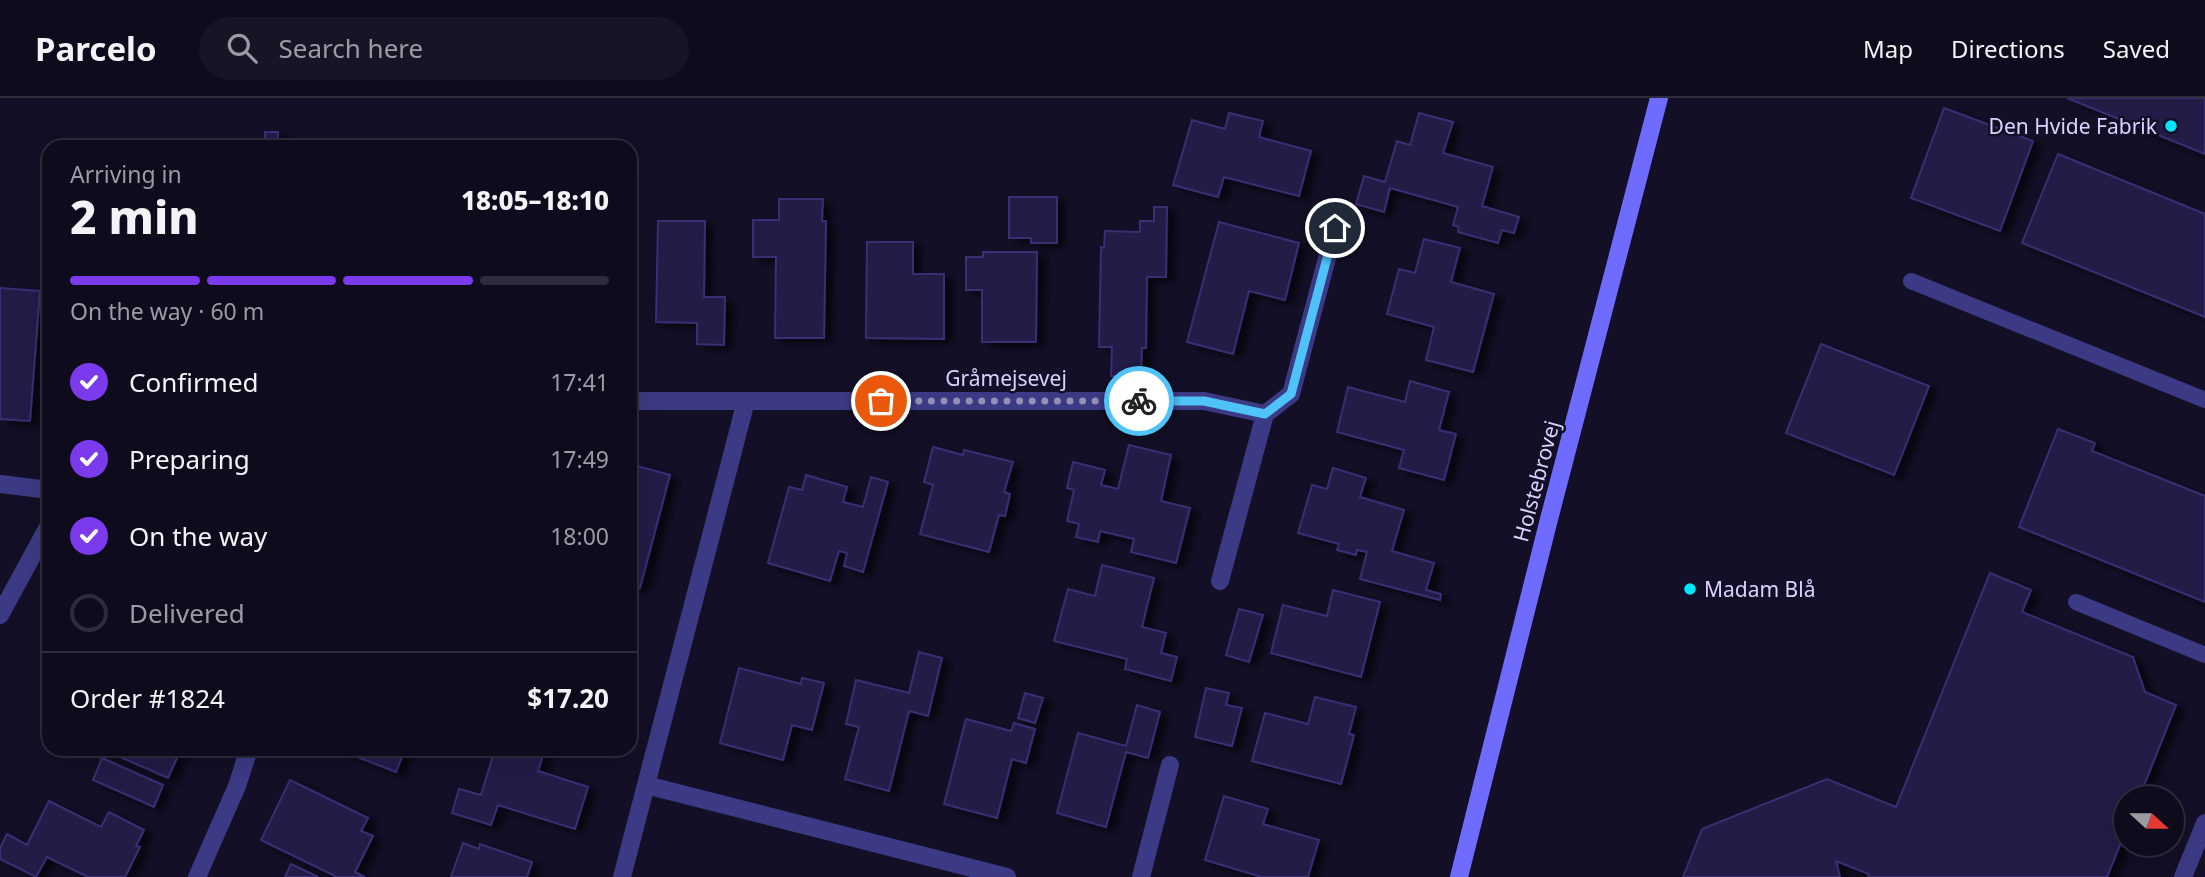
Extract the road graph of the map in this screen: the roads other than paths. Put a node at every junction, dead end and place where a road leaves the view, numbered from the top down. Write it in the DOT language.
graph roads {
  1 [pos="1659,98"];
  2 [pos="1335,228"];
  3 [pos="1911,281"];
  4 [pos="2205,400"];
  5 [pos="637,401"];
  6 [pos="746,401"];
  7 [pos="1265,414"];
  8 [pos="0,484"];
  9 [pos="42,489"];
  10 [pos="42,539"];
  11 [pos="1220,581"];
  12 [pos="2076,602"];
  13 [pos="0,615"];
  14 [pos="2205,655"];
  15 [pos="247,756"];
  16 [pos="1170,765"];
  17 [pos="646,785"];
  18 [pos="2205,823"];
  19 [pos="197,877"];
  20 [pos="622,877"];
  21 [pos="1007,877"];
  22 [pos="1141,877"];
  23 [pos="1459,877"];
  24 [pos="2183,877"];
  1 -- 23 [label="street, Holstebrovej"];
  2 -- 7 [label="street"];
  3 -- 4 [label="lane"];
  5 -- 6 [label="street, Gråmejsevej"];
  6 -- 7 [label="street, Gråmejsevej"];
  6 -- 17 [label="street"];
  7 -- 11 [label="street"];
  8 -- 9 [label="street"];
  10 -- 13 [label="street"];
  12 -- 14 [label="lane"];
  15 -- 19 [label="street"];
  16 -- 22 [label="street"];
  17 -- 20 [label="street"];
  17 -- 21 [label="street"];
  18 -- 24 [label="street"];
}
